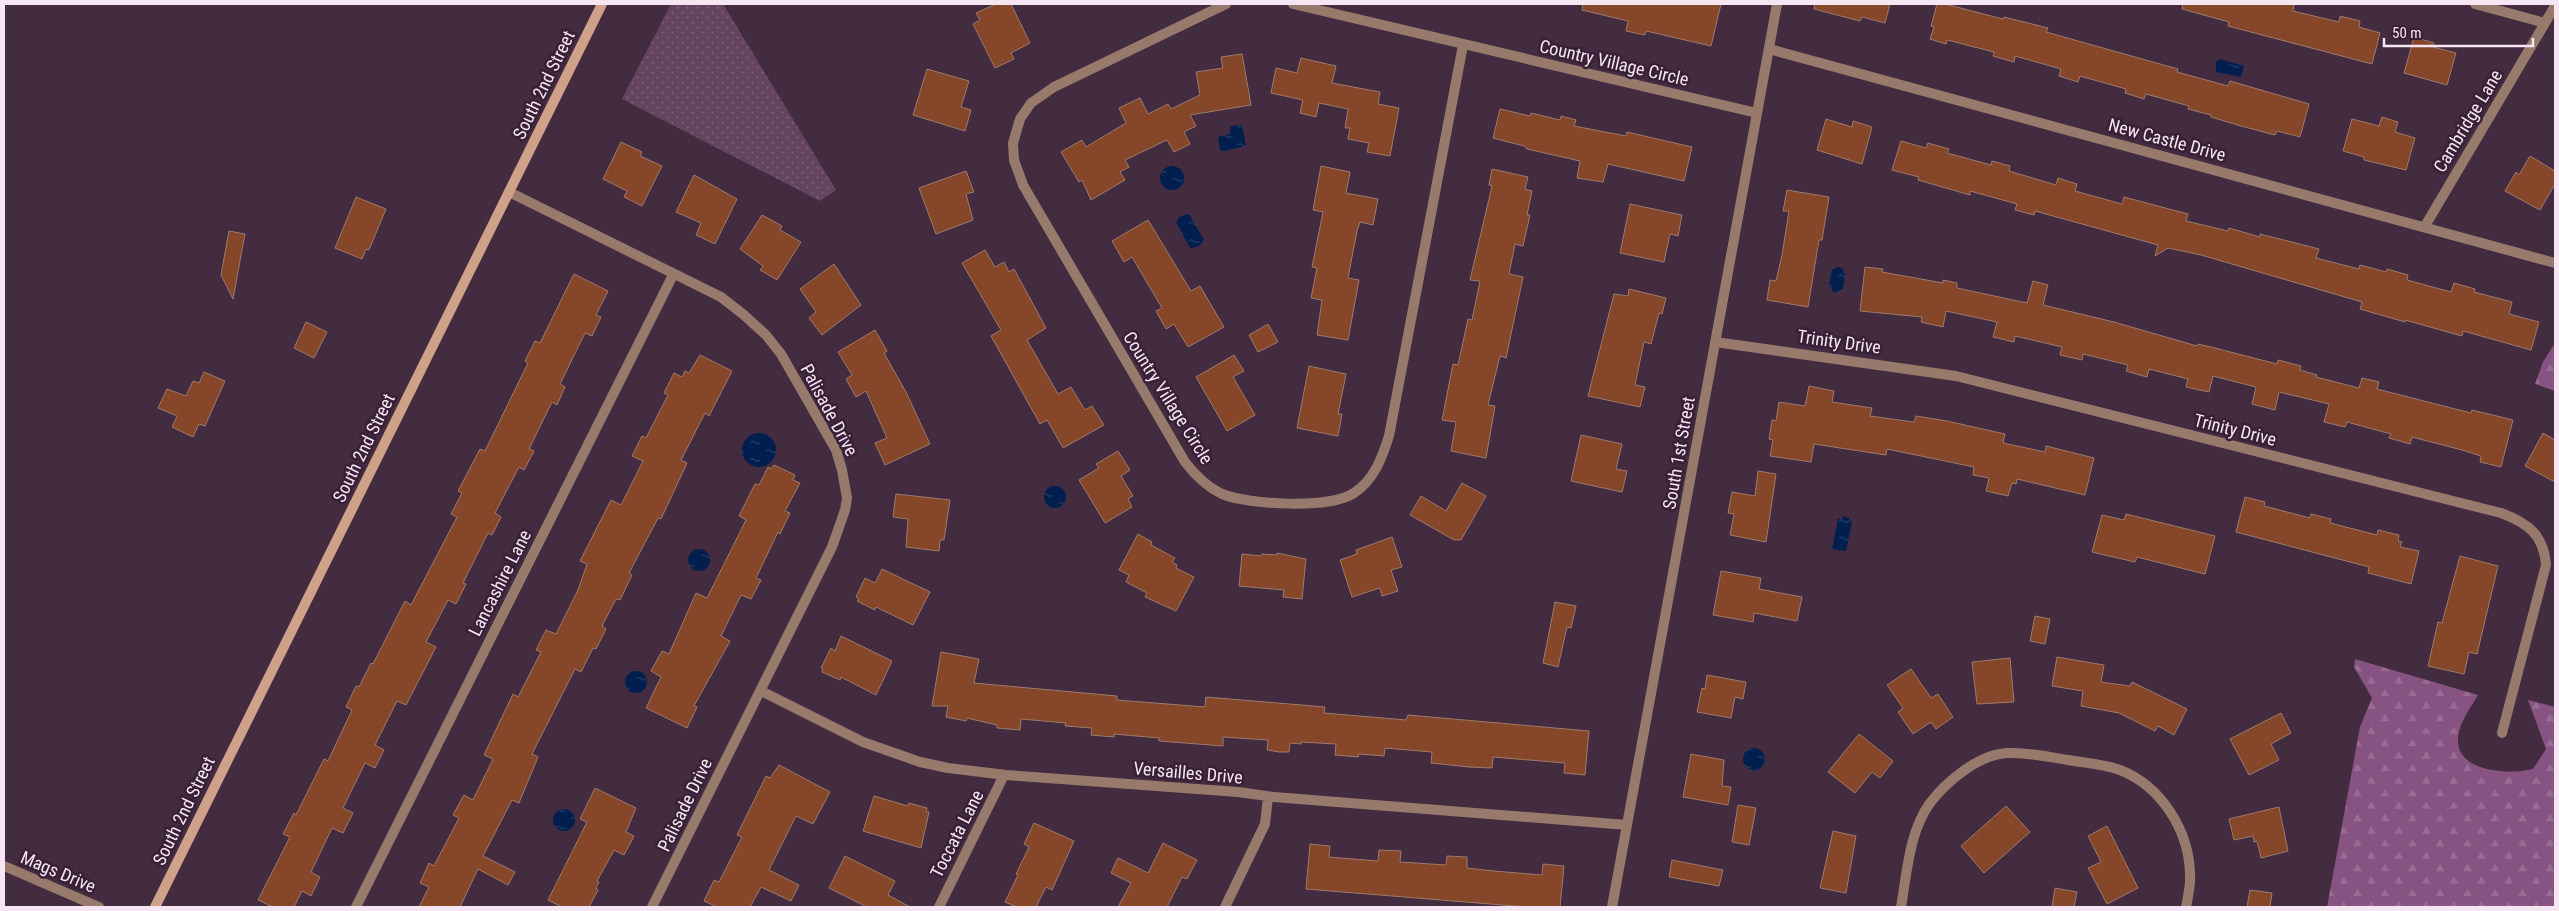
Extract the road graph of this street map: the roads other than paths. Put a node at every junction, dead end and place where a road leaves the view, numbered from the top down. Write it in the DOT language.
graph roads {
  1 [pos="602,4"];
  2 [pos="1226,4"];
  3 [pos="1293,4"];
  4 [pos="1777,4"];
  5 [pos="2475,4"];
  6 [pos="2555,6"];
  7 [pos="2545,23"];
  8 [pos="1463,45"];
  9 [pos="1769,49"];
  10 [pos="1757,112"];
  11 [pos="509,192"];
  12 [pos="2425,226"];
  13 [pos="2555,263"];
  14 [pos="673,275"];
  15 [pos="1715,342"];
  16 [pos="761,691"];
  17 [pos="2502,733"];
  18 [pos="1004,775"];
  19 [pos="1268,796"];
  20 [pos="1628,825"];
  21 [pos="4,866"];
  22 [pos="99,907"];
  23 [pos="155,907"];
  24 [pos="356,907"];
  25 [pos="652,907"];
  26 [pos="939,907"];
  27 [pos="1225,907"];
  28 [pos="1612,907"];
  29 [pos="1900,907"];
  30 [pos="2186,907"];
  1 -- 11 [label="main road, South 2nd Street"];
  2 -- 8 [label="street, Country Village Circle"];
  3 -- 8 [label="street, Country Village Circle"];
  4 -- 9 [label="street, South 1st Street"];
  5 -- 7 [label="street"];
  6 -- 7 [label="street, Cambridge Lane"];
  7 -- 12 [label="street, Cambridge Lane"];
  8 -- 10 [label="street, Country Village Circle"];
  9 -- 10 [label="street, South 1st Street"];
  9 -- 12 [label="street, New Castle Drive"];
  10 -- 15 [label="street, South 1st Street"];
  11 -- 14 [label="street, Palisade Drive"];
  11 -- 23 [label="main road, South 2nd Street"];
  12 -- 13 [label="street, New Castle Drive"];
  14 -- 16 [label="street, Palisade Drive"];
  14 -- 24 [label="street, Lancashire Lane"];
  15 -- 17 [label="street, Trinity Drive"];
  15 -- 20 [label="street, South 1st Street"];
  16 -- 18 [label="street, Versailles Drive"];
  16 -- 25 [label="street, Palisade Drive"];
  18 -- 19 [label="street, Versailles Drive"];
  18 -- 26 [label="street, Toccata Lane"];
  19 -- 20 [label="street, Versailles Drive"];
  19 -- 27 [label="street"];
  20 -- 28 [label="street, South 1st Street"];
  21 -- 22 [label="street, Mags Drive"];
  29 -- 30 [label="street"];
}
